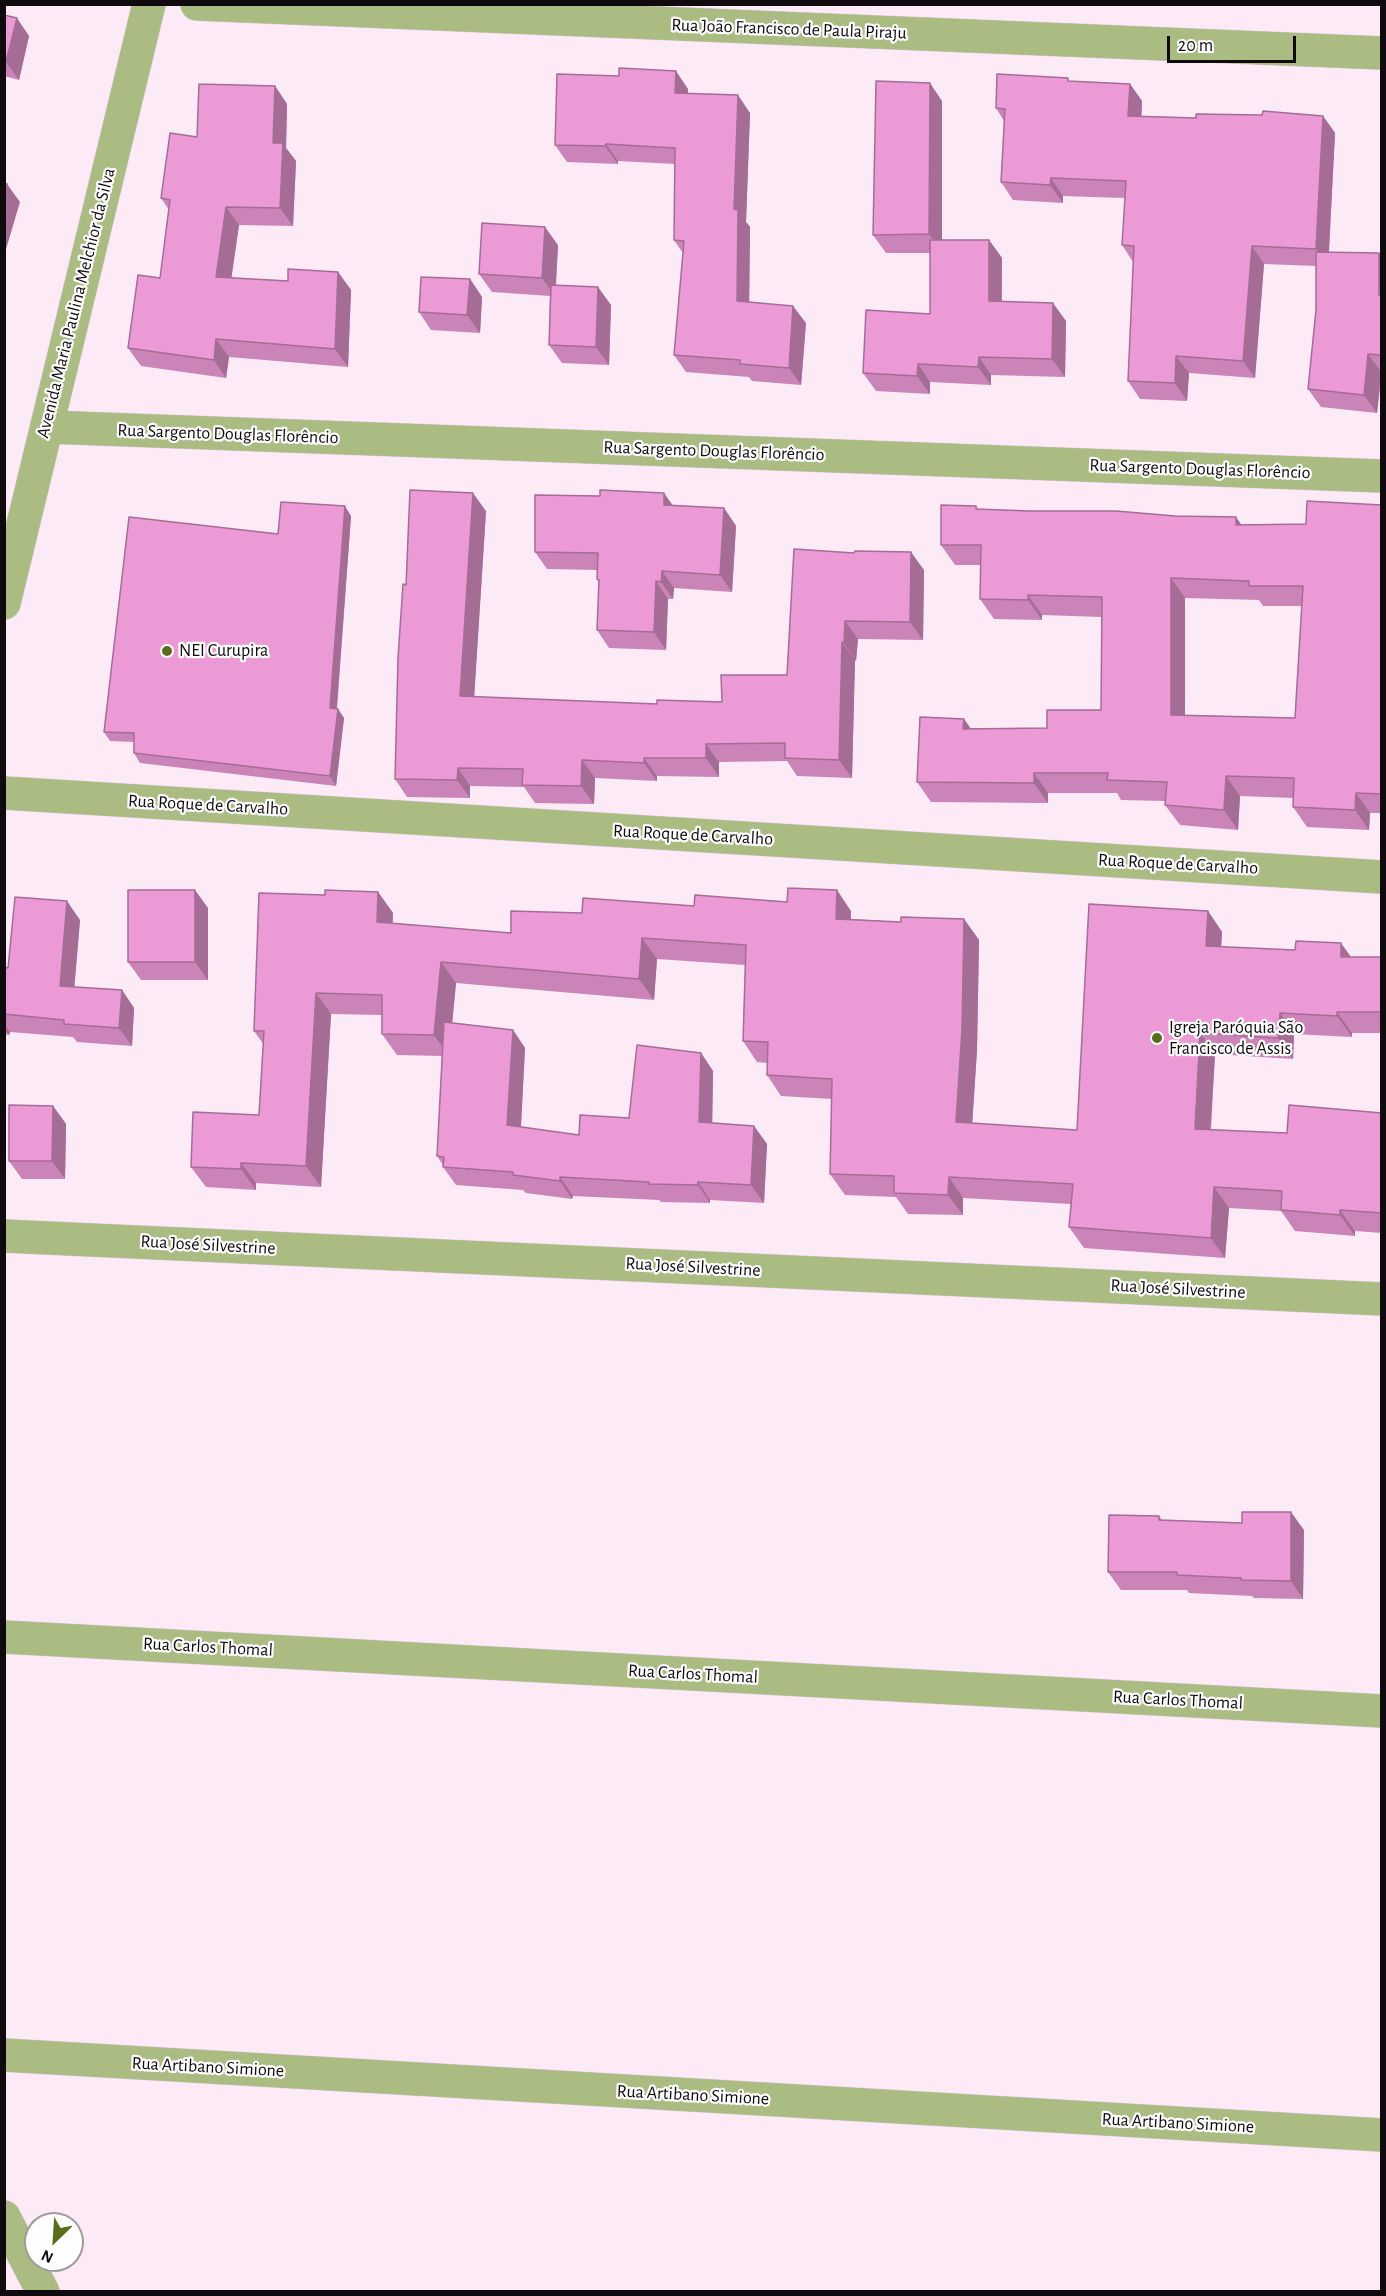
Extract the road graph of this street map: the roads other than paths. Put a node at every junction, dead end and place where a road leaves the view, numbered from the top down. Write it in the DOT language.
graph roads {
  1 [pos="149,4"];
  2 [pos="197,4"];
  3 [pos="1382,53"];
  4 [pos="46,427"];
  5 [pos="1382,476"];
  6 [pos="4,603"];
  7 [pos="4,793"];
  8 [pos="1382,877"];
  9 [pos="4,1236"];
  10 [pos="1382,1299"];
  11 [pos="4,1636"];
  12 [pos="1382,1711"];
  13 [pos="4,2055"];
  14 [pos="1382,2135"];
  15 [pos="4,2217"];
  16 [pos="43,2292"];
  1 -- 4 [label="street, Avenida Maria Paulina Melchior da Silva"];
  2 -- 3 [label="street, Rua João Francisco de Paula Piraju"];
  4 -- 5 [label="street, Rua Sargento Douglas Florêncio"];
  4 -- 6 [label="street, Avenida Maria Paulina Melchior da Silva"];
  7 -- 8 [label="street, Rua Roque de Carvalho"];
  9 -- 10 [label="street, Rua José Silvestrine"];
  11 -- 12 [label="street, Rua Carlos Thomal"];
  13 -- 14 [label="street, Rua Artibano Simione"];
  15 -- 16 [label="street"];
}
